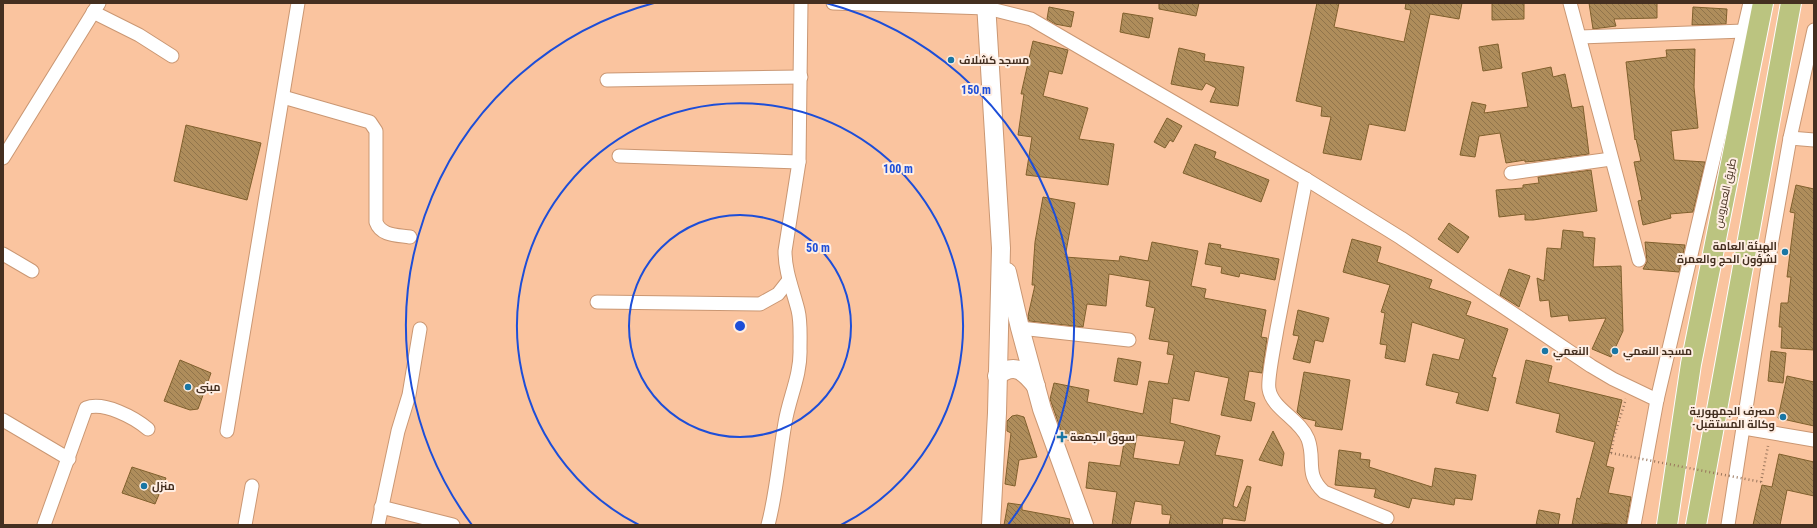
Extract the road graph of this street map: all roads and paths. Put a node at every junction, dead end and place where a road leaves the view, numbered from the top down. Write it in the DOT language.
graph roads {
  1 [pos="298,3"];
  2 [pos="801,3"];
  3 [pos="833,3"];
  4 [pos="1570,3"];
  5 [pos="1750,3"];
  6 [pos="1763,3"];
  7 [pos="1791,3"];
  8 [pos="987,5"];
  9 [pos="96,7"];
  10 [pos="1814,30"];
  11 [pos="1744,31"];
  12 [pos="1580,37"];
  13 [pos="172,56"];
  14 [pos="801,77"];
  15 [pos="607,80"];
  16 [pos="283,97"];
  17 [pos="1790,138"];
  18 [pos="1814,140"];
  19 [pos="619,156"];
  20 [pos="3,158"];
  21 [pos="1611,159"];
  22 [pos="799,162"];
  23 [pos="1511,173"];
  24 [pos="1306,179"];
  25 [pos="410,237"];
  26 [pos="1001,248"];
  27 [pos="3,254"];
  28 [pos="1639,260"];
  29 [pos="32,271"];
  30 [pos="789,280"];
  31 [pos="596,302"];
  32 [pos="1020,328"];
  33 [pos="420,329"];
  34 [pos="1129,340"];
  35 [pos="997,376"];
  36 [pos="1036,387"];
  37 [pos="1630,387"];
  38 [pos="1657,400"];
  39 [pos="3,420"];
  40 [pos="1744,428"];
  41 [pos="148,429"];
  42 [pos="226,431"];
  43 [pos="1770,433"];
  44 [pos="1814,440"];
  45 [pos="69,459"];
  46 [pos="252,486"];
  47 [pos="381,507"];
  48 [pos="1387,518"];
  49 [pos="44,525"];
  50 [pos="245,525"];
  51 [pos="378,525"];
  52 [pos="453,525"];
  53 [pos="768,525"];
  54 [pos="991,525"];
  55 [pos="1084,525"];
  56 [pos="1634,525"];
  57 [pos="1666,525"];
  58 [pos="1696,525"];
  59 [pos="1728,525"];
  1 -- 16 [label="street"];
  2 -- 14 [label="street"];
  3 -- 8 [label="street"];
  4 -- 12 [label="street"];
  5 -- 11 [label="street"];
  6 -- 57 [label="main road, طريق العمروس"];
  7 -- 58 [label="main road"];
  8 -- 24 [label="street"];
  8 -- 26 [label="main road"];
  9 -- 13 [label="street"];
  9 -- 20 [label="street"];
  10 -- 17 [label="street"];
  11 -- 12 [label="street"];
  11 -- 38 [label="street"];
  12 -- 21 [label="street"];
  14 -- 15 [label="street"];
  14 -- 22 [label="street"];
  16 -- 25 [label="street"];
  16 -- 42 [label="street"];
  17 -- 18 [label="street"];
  17 -- 40 [label="street"];
  19 -- 22 [label="street"];
  21 -- 23 [label="street"];
  21 -- 28 [label="street"];
  22 -- 30 [label="street"];
  24 -- 37 [label="street"];
  24 -- 48 [label="street"];
  26 -- 32 [label="main road"];
  26 -- 35 [label="main road"];
  27 -- 29 [label="street"];
  30 -- 31 [label="street"];
  30 -- 53 [label="street"];
  32 -- 34 [label="street"];
  32 -- 36 [label="main road"];
  33 -- 47 [label="street"];
  35 -- 36 [label="main road"];
  35 -- 54 [label="main road"];
  36 -- 55 [label="main road"];
  37 -- 38 [label="street"];
  37 -- 43 [label="path, bridge"];
  38 -- 56 [label="street"];
  39 -- 45 [label="street"];
  40 -- 43 [label="street"];
  40 -- 59 [label="street"];
  41 -- 45 [label="street"];
  43 -- 44 [label="street"];
  45 -- 49 [label="street"];
  46 -- 50 [label="street"];
  47 -- 51 [label="street"];
  47 -- 52 [label="street"];
}
